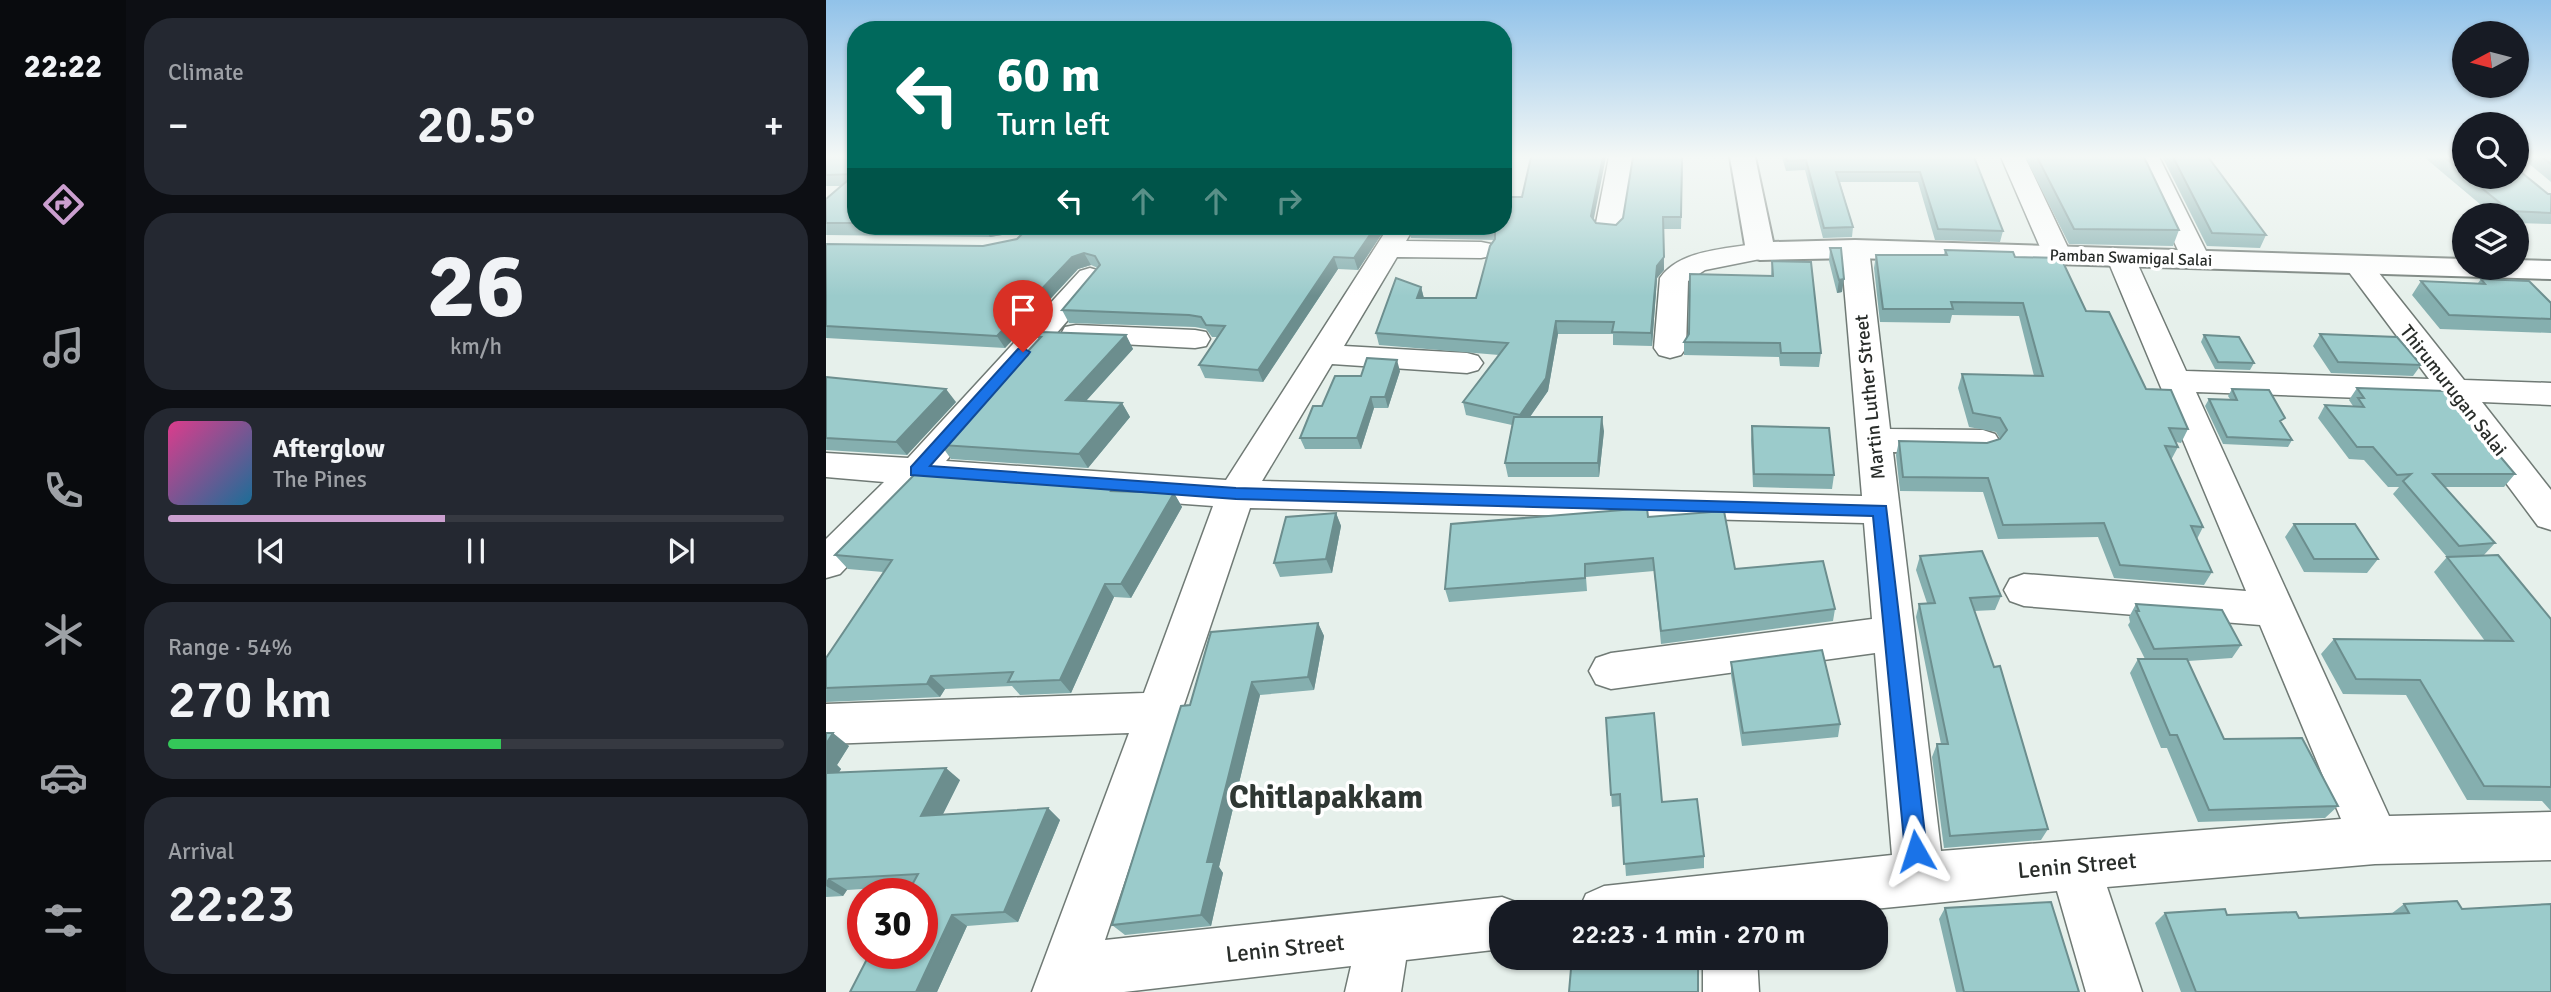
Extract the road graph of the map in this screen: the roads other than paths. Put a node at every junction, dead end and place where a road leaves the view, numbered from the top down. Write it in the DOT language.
graph roads {
  1 [pos="1613,203"];
  2 [pos="1751,203"];
  3 [pos="2034,203"];
  4 [pos="2169,203"];
  5 [pos="1608,228"];
  6 [pos="1395,237"];
  7 [pos="1854,249"];
  8 [pos="1481,250"];
  9 [pos="1760,251"];
  10 [pos="2057,254"];
  11 [pos="2120,256"];
  12 [pos="2196,259"];
  13 [pos="2357,264"];
  14 [pos="2452,268"];
  15 [pos="2529,269"];
  16 [pos="2551,270"];
  17 [pos="1090,277"];
  18 [pos="1040,333"];
  19 [pos="1195,339"];
  20 [pos="1670,348"];
  21 [pos="1323,354"];
  22 [pos="1467,363"];
  23 [pos="2174,381"];
  24 [pos="2455,392"];
  25 [pos="2551,394"];
  26 [pos="1874,440"];
  27 [pos="1983,442"];
  28 [pos="826,466"];
  29 [pos="917,471"];
  30 [pos="1236,494"];
  31 [pos="1881,510"];
  32 [pos="2551,516"];
  33 [pos="826,564"];
  34 [pos="2024,590"];
  35 [pos="2274,610"];
  36 [pos="1893,633"];
  37 [pos="1611,671"];
  38 [pos="1160,712"];
  39 [pos="826,724"];
  40 [pos="2551,836"];
  41 [pos="2375,840"];
  42 [pos="2075,865"];
  43 [pos="1919,878"];
  44 [pos="1763,900"];
  45 [pos="1489,925"];
  46 [pos="1383,937"];
  47 [pos="1730,970"];
  48 [pos="1065,982"];
  49 [pos="1373,992"];
  50 [pos="1731,992"];
  51 [pos="2114,992"];
  1 -- 5 [label="street"];
  2 -- 9 [label="street"];
  3 -- 10 [label="street"];
  4 -- 12 [label="street"];
  6 -- 8 [label="street"];
  6 -- 21 [label="street"];
  7 -- 9 [label="street, Pamban Swamigal Salai"];
  7 -- 10 [label="street, Pamban Swamigal Salai"];
  7 -- 26 [label="street, Martin Luther Street"];
  9 -- 20 [label="street"];
  10 -- 11 [label="street, Pamban Swamigal Salai"];
  11 -- 12 [label="street, Pamban Swamigal Salai"];
  11 -- 23 [label="street"];
  12 -- 13 [label="street, Pamban Swamigal Salai"];
  13 -- 14 [label="street, Pamban Swamigal Salai"];
  13 -- 24 [label="street, Thirumurugan Salai"];
  15 -- 16 [label="street"];
  17 -- 18 [label="street"];
  18 -- 19 [label="street"];
  18 -- 29 [label="street"];
  21 -- 22 [label="street"];
  21 -- 30 [label="street"];
  23 -- 24 [label="street"];
  23 -- 35 [label="street"];
  24 -- 25 [label="street"];
  24 -- 32 [label="street, Thirumurugan Salai"];
  26 -- 27 [label="street"];
  26 -- 31 [label="street, Martin Luther Street"];
  28 -- 29 [label="street"];
  29 -- 30 [label="street"];
  29 -- 33 [label="street"];
  30 -- 31 [label="street"];
  30 -- 38 [label="street"];
  31 -- 36 [label="street, Martin Luther Street"];
  34 -- 35 [label="street"];
  35 -- 41 [label="street"];
  36 -- 37 [label="street"];
  36 -- 43 [label="street, Martin Luther Street"];
  38 -- 39 [label="street"];
  38 -- 48 [label="street"];
  40 -- 41 [label="street, Lenin Street"];
  41 -- 42 [label="street, Lenin Street"];
  42 -- 43 [label="street, Lenin Street"];
  42 -- 51 [label="street"];
  43 -- 44 [label="street, Lenin Street"];
  45 -- 46 [label="street, Lenin Street"];
  46 -- 48 [label="street, Lenin Street"];
  46 -- 49 [label="street"];
  47 -- 50 [label="street"];
}
